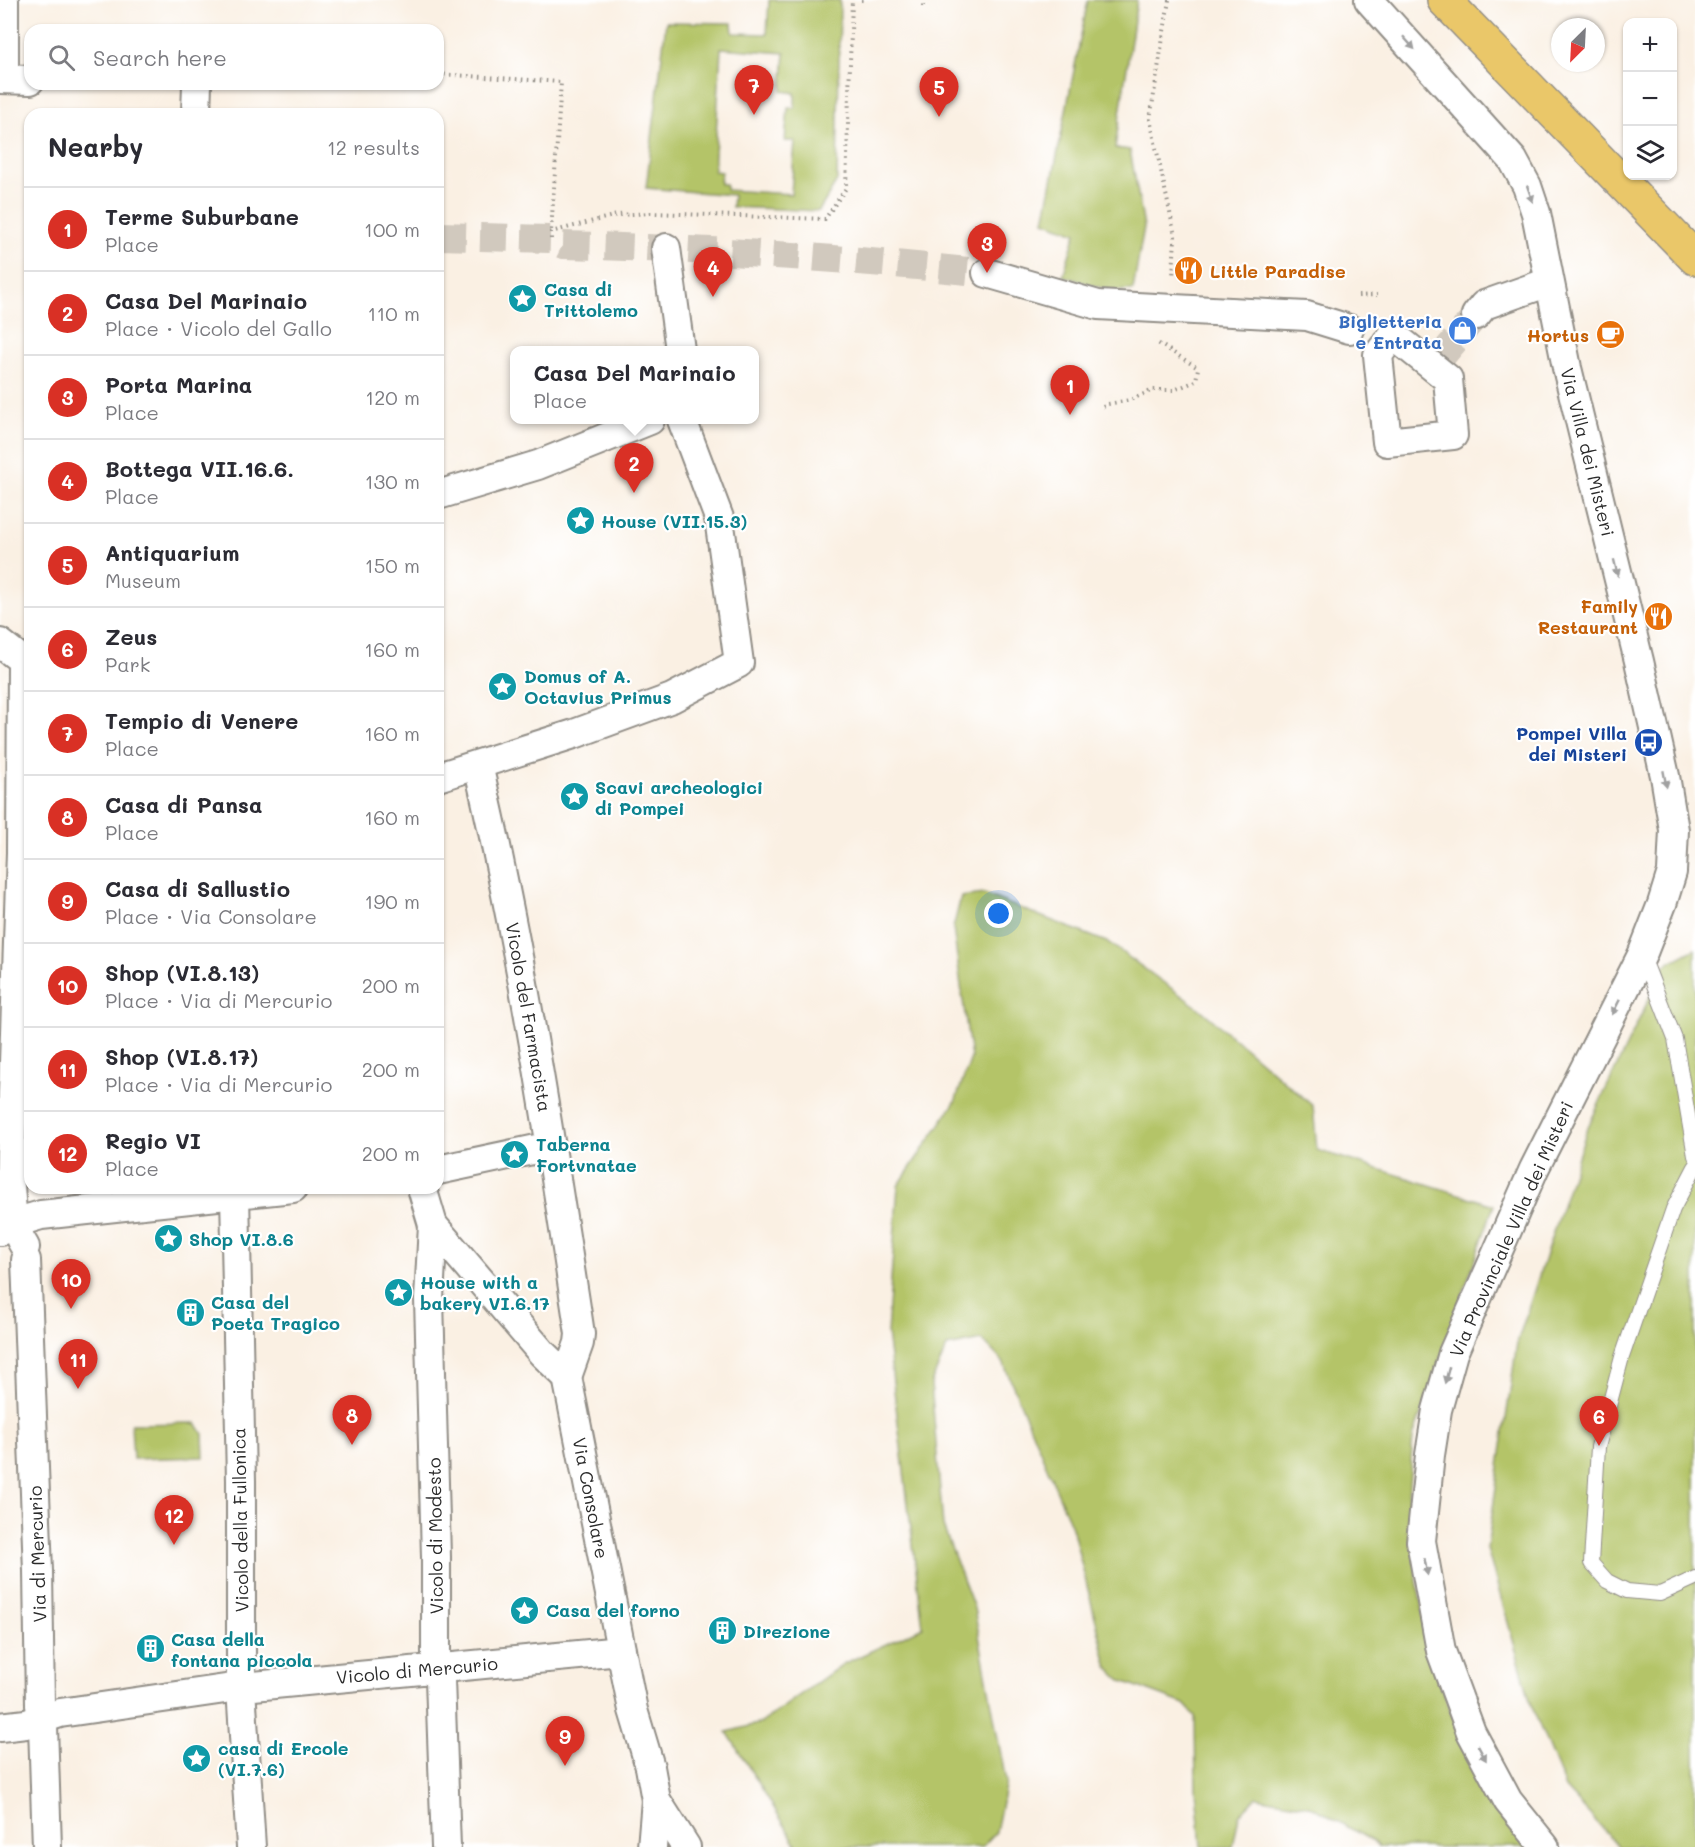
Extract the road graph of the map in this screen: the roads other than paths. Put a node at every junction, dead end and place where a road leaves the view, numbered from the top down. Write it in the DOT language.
graph roads {
  1 [pos="4,0"];
  2 [pos="1369,0"];
  3 [pos="1443,0"];
  4 [pos="1472,0"];
  5 [pos="11,79"];
  6 [pos="197,90"];
  7 [pos="196,108"];
  8 [pos="1623,154"];
  9 [pos="1648,180"];
  10 [pos="1695,228"];
  11 [pos="666,248"];
  12 [pos="1695,258"];
  13 [pos="987,273"];
  14 [pos="1549,282"];
  15 [pos="1476,315"];
  16 [pos="1364,342"];
  17 [pos="679,346"];
  18 [pos="640,424"];
  19 [pos="684,424"];
  20 [pos="444,493"];
  21 [pos="0,643"];
  22 [pos="478,765"];
  23 [pos="444,769"];
  24 [pos="17,880"];
  25 [pos="1642,955"];
  26 [pos="551,1146"];
  27 [pos="1695,1156"];
  28 [pos="1695,1167"];
  29 [pos="444,1169"];
  30 [pos="226,1194"];
  31 [pos="235,1194"];
  32 [pos="424,1194"];
  33 [pos="434,1226"];
  34 [pos="16,1240"];
  35 [pos="567,1377"];
  36 [pos="1695,1578"];
  37 [pos="621,1651"];
  38 [pos="437,1668"];
  39 [pos="241,1688"];
  40 [pos="42,1717"];
  41 [pos="0,1727"];
  42 [pos="656,1800"];
  43 [pos="47,1847"];
  44 [pos="251,1847"];
  45 [pos="446,1847"];
  46 [pos="652,1847"];
  47 [pos="686,1847"];
  48 [pos="1545,1847"];
  1 -- 5 [label="street"];
  2 -- 14 [label="street, Via Villa dei Misteri, one-way"];
  3 -- 12 [label="highway"];
  4 -- 8 [label="highway"];
  6 -- 7 [label="street"];
  9 -- 10 [label="highway"];
  11 -- 17 [label="street"];
  13 -- 16 [label="street"];
  14 -- 15 [label="street"];
  14 -- 25 [label="street, Via Villa dei Misteri, one-way"];
  16 -- 16 [label="street"];
  18 -- 20 [label="street"];
  19 -- 22 [label="street"];
  21 -- 24 [label="street, Via di Mercurio"];
  22 -- 23 [label="street"];
  22 -- 26 [label="street, Vicolo del Farmacista"];
  24 -- 34 [label="street, Via di Mercurio"];
  25 -- 27 [label="lane"];
  25 -- 48 [label="street, Via Provinciale Villa dei Misteri, one-way"];
  26 -- 29 [label="street"];
  26 -- 35 [label="street, Vicolo del Farmacista"];
  28 -- 36 [label="lane"];
  30 -- 34 [label="street"];
  31 -- 39 [label="street, Vicolo della Fullonica"];
  32 -- 33 [label="street"];
  33 -- 35 [label="street"];
  33 -- 38 [label="street, Vicolo di Modesto"];
  34 -- 40 [label="street, Via di Mercurio"];
  35 -- 37 [label="street, Via Consolare"];
  37 -- 38 [label="street, Vicolo di Mercurio"];
  37 -- 42 [label="street, Via Consolare"];
  38 -- 39 [label="street, Vicolo di Mercurio"];
  38 -- 45 [label="street, Vicolo di Modesto"];
  39 -- 40 [label="street, Vicolo di Mercurio"];
  39 -- 44 [label="street, Vicolo della Fullonica"];
  40 -- 41 [label="street, Vicolo di Mercurio"];
  40 -- 43 [label="street, Via di Mercurio"];
  42 -- 46 [label="street"];
  42 -- 47 [label="street, Via Consolare"];
}
